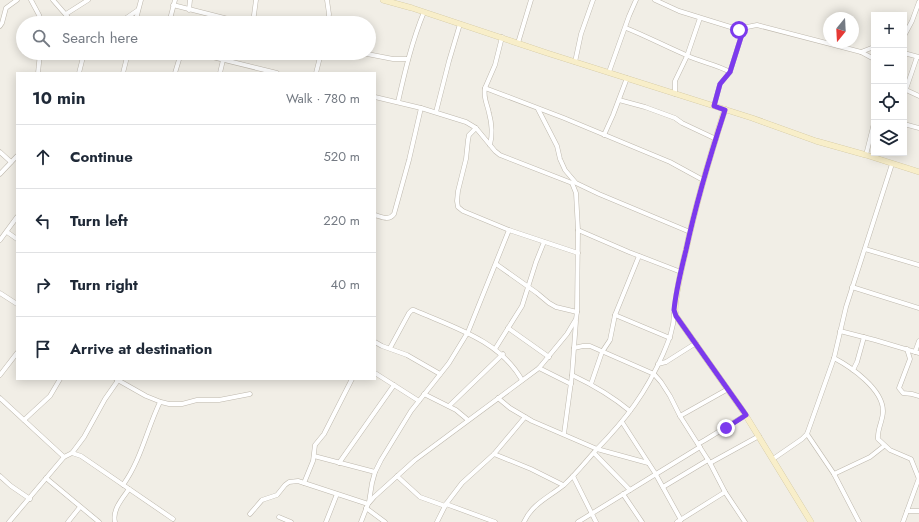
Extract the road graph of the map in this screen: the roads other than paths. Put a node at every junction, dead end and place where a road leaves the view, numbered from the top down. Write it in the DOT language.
graph roads {
  1 [pos="17,0"];
  2 [pos="31,0"];
  3 [pos="53,0"];
  4 [pos="88,0"];
  5 [pos="141,0"];
  6 [pos="175,0"];
  7 [pos="190,0"];
  8 [pos="256,0"];
  9 [pos="327,0"];
  10 [pos="383,0"];
  11 [pos="531,0"];
  12 [pos="593,0"];
  13 [pos="636,0"];
  14 [pos="655,0"];
  15 [pos="392,1"];
  16 [pos="919,2"];
  17 [pos="173,5"];
  18 [pos="138,10"];
  19 [pos="188,10"];
  20 [pos="424,12"];
  21 [pos="66,14"];
  22 [pos="39,16"];
  23 [pos="129,16"];
  24 [pos="137,16"];
  25 [pos="171,16"];
  26 [pos="214,16"];
  27 [pos="254,16"];
  28 [pos="329,16"];
  29 [pos="700,18"];
  30 [pos="460,24"];
  31 [pos="0,26"];
  32 [pos="748,26"];
  33 [pos="626,28"];
  34 [pos="737,29"];
  35 [pos="907,30"];
  36 [pos="742,34"];
  37 [pos="502,37"];
  38 [pos="518,43"];
  39 [pos="871,48"];
  40 [pos="861,52"];
  41 [pos="907,54"];
  42 [pos="376,56"];
  43 [pos="687,56"];
  44 [pos="871,57"];
  45 [pos="918,57"];
  46 [pos="408,59"];
  47 [pos="39,60"];
  48 [pos="82,60"];
  49 [pos="126,60"];
  50 [pos="179,60"];
  51 [pos="223,60"];
  52 [pos="319,60"];
  53 [pos="575,62"];
  54 [pos="38,72"];
  55 [pos="79,72"];
  56 [pos="123,72"];
  57 [pos="175,72"];
  58 [pos="220,72"];
  59 [pos="273,72"];
  60 [pos="316,72"];
  61 [pos="609,72"];
  62 [pos="730,72"];
  63 [pos="626,78"];
  64 [pos="907,84"];
  65 [pos="485,88"];
  66 [pos="907,90"];
  67 [pos="675,94"];
  68 [pos="919,96"];
  69 [pos="376,97"];
  70 [pos="619,100"];
  71 [pos="398,102"];
  72 [pos="714,106"];
  73 [pos="421,108"];
  74 [pos="537,108"];
  75 [pos="725,110"];
  76 [pos="436,112"];
  77 [pos="907,125"];
  78 [pos="476,128"];
  79 [pos="919,128"];
  80 [pos="604,135"];
  81 [pos="871,135"];
  82 [pos="716,139"];
  83 [pos="490,144"];
  84 [pos="0,152"];
  85 [pos="866,155"];
  86 [pos="16,157"];
  87 [pos="12,162"];
  88 [pos="16,164"];
  89 [pos="892,164"];
  90 [pos="919,172"];
  91 [pos="0,174"];
  92 [pos="703,180"];
  93 [pos="376,215"];
  94 [pos="16,218"];
  95 [pos="509,230"];
  96 [pos="578,230"];
  97 [pos="7,232"];
  98 [pos="690,232"];
  99 [pos="16,238"];
  100 [pos="0,240"];
  101 [pos="544,242"];
  102 [pos="865,249"];
  103 [pos="578,253"];
  104 [pos="639,256"];
  105 [pos="496,264"];
  106 [pos="919,265"];
  107 [pos="681,272"];
  108 [pos="528,286"];
  109 [pos="852,287"];
  110 [pos="0,293"];
  111 [pos="16,303"];
  112 [pos="919,308"];
  113 [pos="674,310"];
  114 [pos="577,312"];
  115 [pos="615,315"];
  116 [pos="576,319"];
  117 [pos="508,328"];
  118 [pos="840,331"];
  119 [pos="468,332"];
  120 [pos="864,337"];
  121 [pos="670,338"];
  122 [pos="919,341"];
  123 [pos="376,343"];
  124 [pos="696,343"];
  125 [pos="390,348"];
  126 [pos="574,348"];
  127 [pos="495,349"];
  128 [pos="907,349"];
  129 [pos="602,352"];
  130 [pos="917,352"];
  131 [pos="16,354"];
  132 [pos="503,354"];
  133 [pos="549,357"];
  134 [pos="834,358"];
  135 [pos="658,364"];
  136 [pos="539,368"];
  137 [pos="853,370"];
  138 [pos="376,374"];
  139 [pos="440,374"];
  140 [pos="654,374"];
  141 [pos="0,375"];
  142 [pos="572,375"];
  143 [pos="59,380"];
  144 [pos="116,380"];
  145 [pos="119,380"];
  146 [pos="351,380"];
  147 [pos="522,380"];
  148 [pos="571,384"];
  149 [pos="591,384"];
  150 [pos="394,385"];
  151 [pos="728,389"];
  152 [pos="250,394"];
  153 [pos="424,394"];
  154 [pos="919,396"];
  155 [pos="0,398"];
  156 [pos="498,398"];
  157 [pos="419,401"];
  158 [pos="160,402"];
  159 [pos="449,406"];
  160 [pos="630,412"];
  161 [pos="746,415"];
  162 [pos="680,416"];
  163 [pos="525,417"];
  164 [pos="24,420"];
  165 [pos="468,420"];
  166 [pos="622,422"];
  167 [pos="564,434"];
  168 [pos="807,434"];
  169 [pos="759,436"];
  170 [pos="699,445"];
  171 [pos="884,446"];
  172 [pos="595,451"];
  173 [pos="72,453"];
  174 [pos="494,454"];
  175 [pos="64,456"];
  176 [pos="314,456"];
  177 [pos="773,459"];
  178 [pos="709,462"];
  179 [pos="339,463"];
  180 [pos="648,463"];
  181 [pos="375,472"];
  182 [pos="655,473"];
  183 [pos="834,474"];
  184 [pos="0,476"];
  185 [pos="396,476"];
  186 [pos="573,476"];
  187 [pos="46,478"];
  188 [pos="919,478"];
  189 [pos="304,483"];
  190 [pos="123,485"];
  191 [pos="563,485"];
  192 [pos="663,487"];
  193 [pos="129,489"];
  194 [pos="630,490"];
  195 [pos="726,492"];
  196 [pos="337,494"];
  197 [pos="623,494"];
  198 [pos="30,499"];
  199 [pos="368,505"];
  200 [pos="446,505"];
  201 [pos="80,507"];
  202 [pos="907,511"];
  203 [pos="919,511"];
  204 [pos="592,513"];
  205 [pos="250,514"];
  206 [pos="279,517"];
  207 [pos="173,519"];
  208 [pos="679,521"];
  209 [pos="9,522"];
  210 [pos="68,522"];
  211 [pos="99,522"];
  212 [pos="115,522"];
  213 [pos="291,522"];
  214 [pos="326,522"];
  215 [pos="361,522"];
  216 [pos="385,522"];
  217 [pos="437,522"];
  218 [pos="495,522"];
  219 [pos="524,522"];
  220 [pos="578,522"];
  221 [pos="596,522"];
  222 [pos="642,522"];
  223 [pos="745,522"];
  224 [pos="811,522"];
  225 [pos="858,522"];
  226 [pos="903,522"];
  1 -- 31 [label="street"];
  2 -- 22 [label="street"];
  3 -- 21 [label="street"];
  4 -- 21 [label="street"];
  5 -- 18 [label="street"];
  6 -- 17 [label="street"];
  7 -- 19 [label="street"];
  8 -- 27 [label="street"];
  9 -- 28 [label="street"];
  10 -- 15 [label="street"];
  11 -- 38 [label="street"];
  12 -- 53 [label="street"];
  13 -- 33 [label="street"];
  14 -- 29 [label="street"];
  15 -- 20 [label="street"];
  16 -- 35 [label="street"];
  17 -- 19 [label="street"];
  17 -- 25 [label="street"];
  18 -- 23 [label="street"];
  18 -- 24 [label="street"];
  19 -- 26 [label="street"];
  20 -- 30 [label="street"];
  20 -- 46 [label="street"];
  29 -- 34 [label="street"];
  29 -- 43 [label="street"];
  30 -- 37 [label="street"];
  30 -- 76 [label="street"];
  32 -- 34 [label="street"];
  32 -- 36 [label="street"];
  32 -- 40 [label="street"];
  33 -- 43 [label="street"];
  33 -- 61 [label="street"];
  34 -- 36 [label="street"];
  36 -- 62 [label="street"];
  37 -- 38 [label="street"];
  37 -- 65 [label="street"];
  38 -- 53 [label="street"];
  39 -- 40 [label="street"];
  40 -- 44 [label="street"];
  41 -- 45 [label="street"];
  42 -- 46 [label="street"];
  43 -- 62 [label="street"];
  43 -- 67 [label="street"];
  45 -- 64 [label="street"];
  46 -- 71 [label="street"];
  47 -- 54 [label="street"];
  48 -- 55 [label="street"];
  49 -- 56 [label="street"];
  50 -- 57 [label="street"];
  51 -- 58 [label="street"];
  51 -- 59 [label="street"];
  52 -- 60 [label="street"];
  53 -- 61 [label="street"];
  61 -- 63 [label="street"];
  62 -- 72 [label="street"];
  63 -- 67 [label="street"];
  63 -- 70 [label="street"];
  65 -- 74 [label="street"];
  65 -- 83 [label="street"];
  66 -- 68 [label="street"];
  67 -- 72 [label="street"];
  69 -- 71 [label="street"];
  70 -- 80 [label="street"];
  70 -- 82 [label="street"];
  71 -- 73 [label="street"];
  72 -- 75 [label="street"];
  73 -- 76 [label="street"];
  73 -- 93 [label="street"];
  74 -- 80 [label="street"];
  74 -- 98 [label="street"];
  75 -- 82 [label="street"];
  75 -- 85 [label="street"];
  76 -- 78 [label="street"];
  77 -- 79 [label="street"];
  78 -- 83 [label="street"];
  78 -- 95 [label="street"];
  80 -- 92 [label="street"];
  81 -- 85 [label="street"];
  82 -- 92 [label="street"];
  83 -- 96 [label="street"];
  84 -- 87 [label="street"];
  85 -- 89 [label="street"];
  86 -- 87 [label="street"];
  87 -- 88 [label="street"];
  87 -- 91 [label="street"];
  89 -- 90 [label="street"];
  89 -- 102 [label="street"];
  92 -- 98 [label="street"];
  94 -- 97 [label="street"];
  95 -- 101 [label="street"];
  95 -- 105 [label="street"];
  96 -- 103 [label="street"];
  96 -- 104 [label="street"];
  97 -- 99 [label="street"];
  97 -- 100 [label="street"];
  98 -- 107 [label="street"];
  101 -- 103 [label="street"];
  101 -- 108 [label="street"];
  102 -- 106 [label="street"];
  102 -- 109 [label="street"];
  103 -- 114 [label="street"];
  104 -- 107 [label="street"];
  104 -- 115 [label="street"];
  105 -- 108 [label="street"];
  105 -- 119 [label="street"];
  107 -- 113 [label="street"];
  108 -- 114 [label="street"];
  108 -- 117 [label="street"];
  109 -- 112 [label="street"];
  109 -- 118 [label="street"];
  110 -- 111 [label="street"];
  113 -- 121 [label="street"];
  113 -- 124 [label="street"];
  114 -- 116 [label="street"];
  115 -- 121 [label="street"];
  115 -- 129 [label="street"];
  116 -- 126 [label="street"];
  116 -- 133 [label="street"];
  117 -- 127 [label="street"];
  117 -- 133 [label="street"];
  118 -- 120 [label="street"];
  118 -- 134 [label="street"];
  119 -- 125 [label="street"];
  119 -- 127 [label="street"];
  119 -- 139 [label="street"];
  120 -- 128 [label="street"];
  120 -- 137 [label="street"];
  121 -- 135 [label="street"];
  122 -- 130 [label="street"];
  123 -- 125 [label="street"];
  124 -- 135 [label="street"];
  124 -- 151 [label="street"];
  125 -- 139 [label="street"];
  126 -- 129 [label="street"];
  126 -- 142 [label="street"];
  127 -- 132 [label="street"];
  128 -- 130 [label="street"];
  128 -- 154 [label="street"];
  129 -- 140 [label="street"];
  129 -- 149 [label="street"];
  131 -- 141 [label="street"];
  132 -- 147 [label="street"];
  132 -- 159 [label="street"];
  133 -- 136 [label="street"];
  134 -- 137 [label="street"];
  134 -- 168 [label="street"];
  135 -- 140 [label="street"];
  136 -- 147 [label="street"];
  136 -- 148 [label="street"];
  137 -- 171 [label="street"];
  138 -- 150 [label="street"];
  139 -- 153 [label="street"];
  140 -- 160 [label="street"];
  140 -- 162 [label="street"];
  142 -- 148 [label="street"];
  142 -- 149 [label="street"];
  143 -- 164 [label="street"];
  144 -- 173 [label="street"];
  145 -- 158 [label="street"];
  146 -- 176 [label="street"];
  147 -- 156 [label="street"];
  148 -- 167 [label="street"];
  149 -- 160 [label="street"];
  150 -- 157 [label="street"];
  150 -- 179 [label="street"];
  151 -- 161 [label="street"];
  151 -- 162 [label="street"];
  152 -- 158 [label="street"];
  153 -- 157 [label="street"];
  153 -- 159 [label="street"];
  155 -- 164 [label="street"];
  156 -- 163 [label="street"];
  156 -- 165 [label="street"];
  157 -- 181 [label="street"];
  158 -- 190 [label="street"];
  159 -- 165 [label="street"];
  160 -- 166 [label="street"];
  161 -- 169 [label="street"];
  161 -- 170 [label="street"];
  162 -- 170 [label="street"];
  163 -- 167 [label="street"];
  163 -- 174 [label="street"];
  164 -- 175 [label="street"];
  165 -- 185 [label="street"];
  166 -- 172 [label="street"];
  166 -- 180 [label="street"];
  167 -- 172 [label="street"];
  168 -- 177 [label="street"];
  168 -- 183 [label="street"];
  169 -- 177 [label="street"];
  169 -- 178 [label="street"];
  170 -- 178 [label="street"];
  170 -- 182 [label="street"];
  171 -- 183 [label="street"];
  171 -- 188 [label="street"];
  172 -- 180 [label="street"];
  172 -- 186 [label="street"];
  172 -- 194 [label="street"];
  173 -- 175 [label="street"];
  173 -- 190 [label="street"];
  174 -- 191 [label="street"];
  174 -- 200 [label="street"];
  175 -- 187 [label="street"];
  176 -- 179 [label="street"];
  176 -- 189 [label="street"];
  177 -- 224 [label="street"];
  178 -- 192 [label="street"];
  178 -- 195 [label="street"];
  179 -- 181 [label="street"];
  180 -- 182 [label="street"];
  181 -- 199 [label="street"];
  182 -- 192 [label="street"];
  182 -- 194 [label="street"];
  183 -- 225 [label="street"];
  184 -- 198 [label="street"];
  185 -- 199 [label="street"];
  185 -- 200 [label="street"];
  186 -- 191 [label="street"];
  186 -- 204 [label="street"];
  187 -- 198 [label="street"];
  187 -- 201 [label="street"];
  188 -- 202 [label="street"];
  189 -- 196 [label="street"];
  189 -- 205 [label="street"];
  190 -- 193 [label="street"];
  191 -- 219 [label="street"];
  192 -- 208 [label="street"];
  193 -- 207 [label="street"];
  193 -- 212 [label="street"];
  194 -- 197 [label="street"];
  195 -- 208 [label="street"];
  195 -- 223 [label="street"];
  196 -- 199 [label="street"];
  196 -- 214 [label="street"];
  197 -- 204 [label="street"];
  197 -- 222 [label="street"];
  198 -- 209 [label="street"];
  199 -- 215 [label="street"];
  199 -- 216 [label="street"];
  200 -- 217 [label="street"];
  200 -- 218 [label="street"];
  201 -- 210 [label="street"];
  201 -- 211 [label="street"];
  202 -- 203 [label="street"];
  202 -- 226 [label="street"];
  204 -- 220 [label="street"];
  204 -- 221 [label="street"];
  206 -- 213 [label="street"];
}
